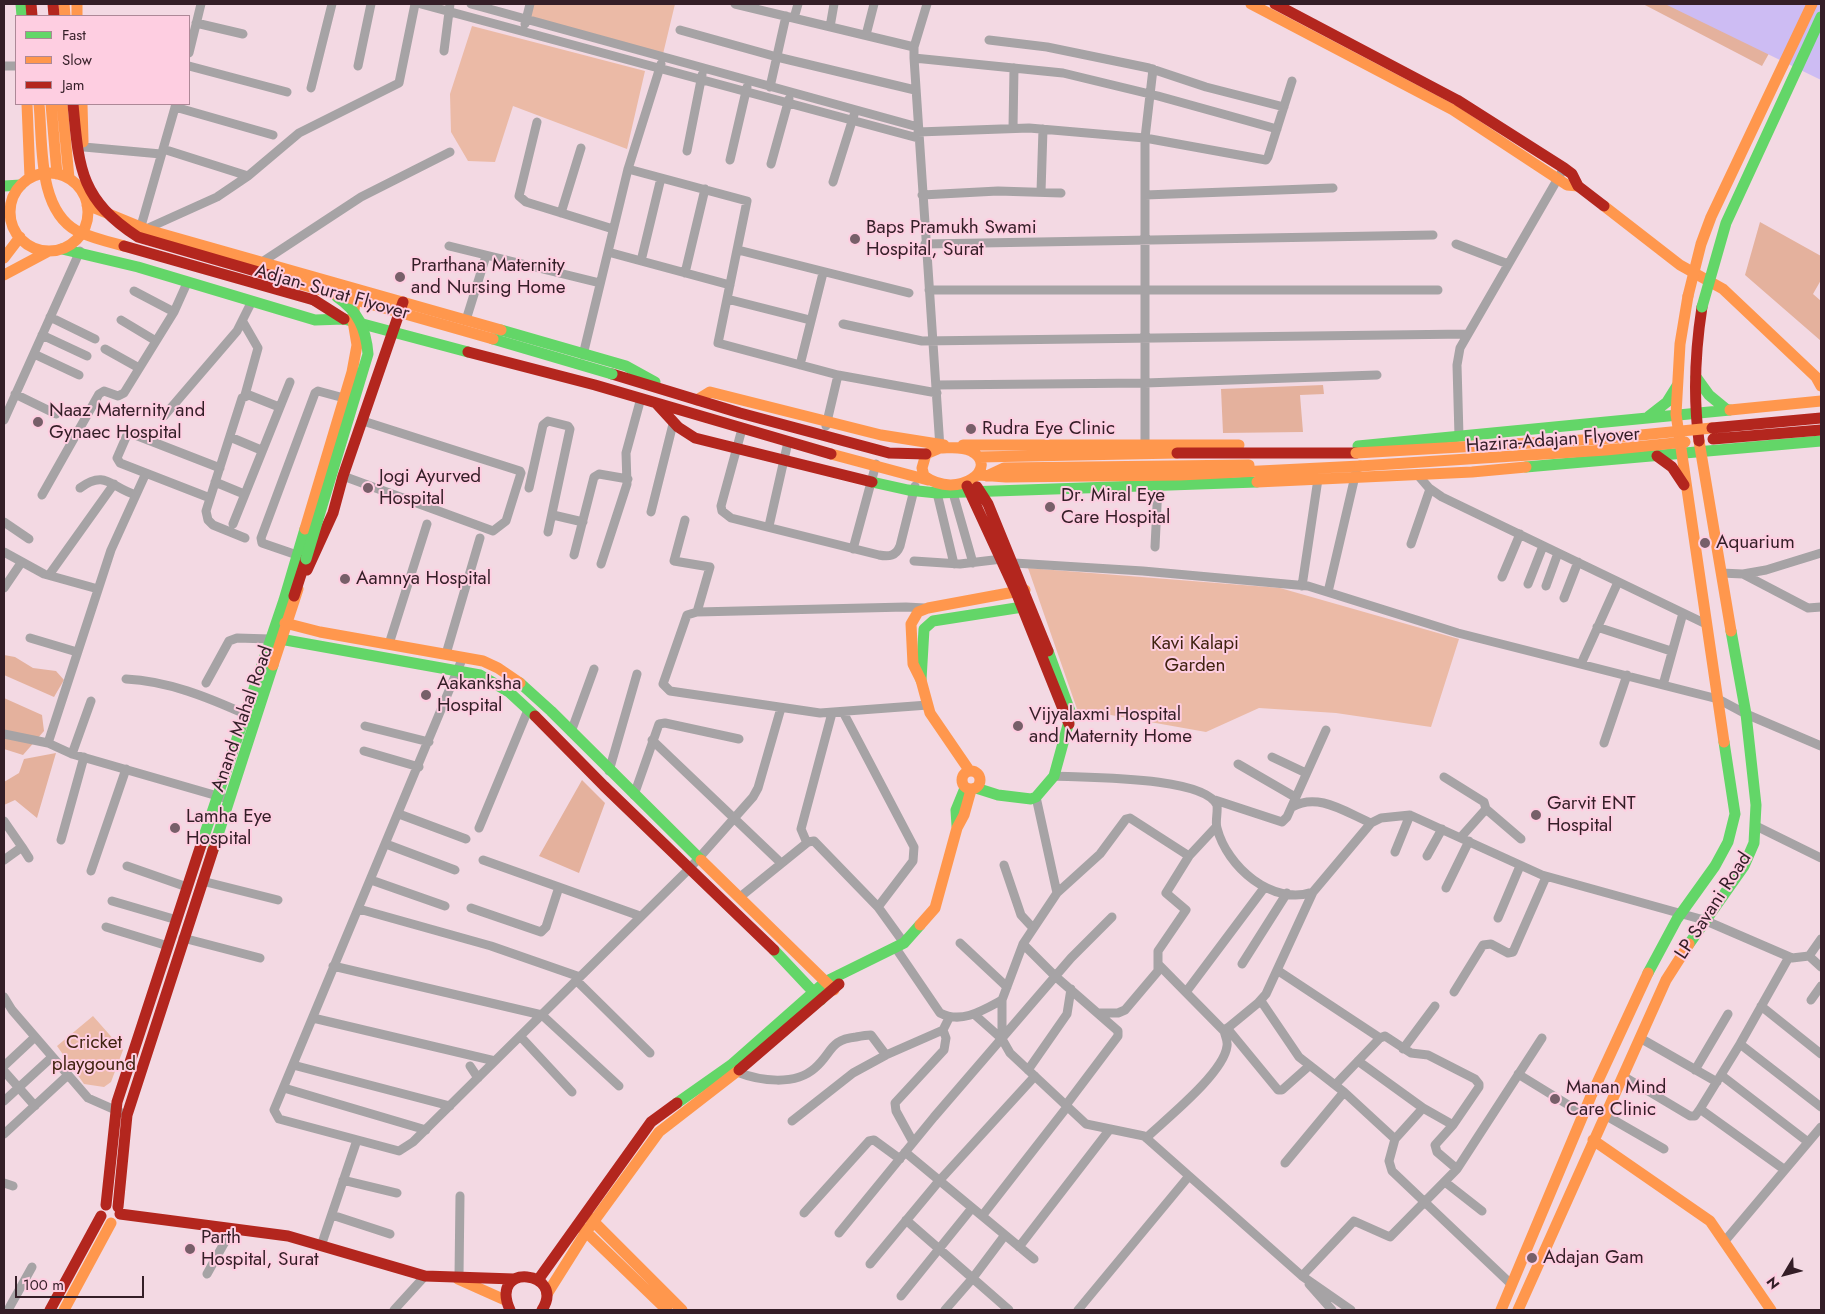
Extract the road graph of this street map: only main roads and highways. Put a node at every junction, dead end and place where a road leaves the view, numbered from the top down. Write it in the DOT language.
graph roads {
  1 [pos="1251,4"];
  2 [pos="1275,4"];
  3 [pos="1812,4"];
  4 [pos="1821,17"];
  5 [pos="27,105"];
  6 [pos="39,105"];
  7 [pos="51,105"];
  8 [pos="62,105"];
  9 [pos="73,105"];
  10 [pos="82,105"];
  11 [pos="60,140"];
  12 [pos="56,174"];
  13 [pos="69,178"];
  14 [pos="25,181"];
  15 [pos="4,186"];
  16 [pos="1578,186"];
  17 [pos="83,194"];
  18 [pos="87,205"];
  19 [pos="12,230"];
  20 [pos="62,249"];
  21 [pos="50,251"];
  22 [pos="4,258"];
  23 [pos="5,276"];
  24 [pos="356,289"];
  25 [pos="325,290"];
  26 [pos="403,302"];
  27 [pos="349,320"];
  28 [pos="392,332"];
  29 [pos="1696,376"];
  30 [pos="1678,385"];
  31 [pos="1821,386"];
  32 [pos="676,394"];
  33 [pos="697,400"];
  34 [pos="1821,401"];
  35 [pos="656,403"];
  36 [pos="1726,409"];
  37 [pos="1695,412"];
  38 [pos="1676,414"];
  39 [pos="1648,417"];
  40 [pos="1821,418"];
  41 [pos="1821,430"];
  42 [pos="880,435"];
  43 [pos="1821,441"];
  44 [pos="940,447"];
  45 [pos="877,450"];
  46 [pos="1720,450"];
  47 [pos="1700,452"];
  48 [pos="926,454"];
  49 [pos="1681,454"];
  50 [pos="1658,456"];
  51 [pos="981,457"];
  52 [pos="1358,470"];
  53 [pos="928,480"];
  54 [pos="1704,480"];
  55 [pos="976,483"];
  56 [pos="1686,488"];
  57 [pos="302,557"];
  58 [pos="1020,591"];
  59 [pos="294,596"];
  60 [pos="1026,606"];
  61 [pos="279,634"];
  62 [pos="921,680"];
  63 [pos="969,770"];
  64 [pos="973,787"];
  65 [pos="222,797"];
  66 [pos="830,986"];
  67 [pos="817,996"];
  68 [pos="1594,1140"];
  69 [pos="111,1210"];
  70 [pos="584,1214"];
  71 [pos="594,1222"];
  72 [pos="577,1224"];
  73 [pos="586,1232"];
  74 [pos="454,1276"];
  75 [pos="514,1279"];
  76 [pos="538,1280"];
  77 [pos="547,1294"];
  78 [pos="508,1307"];
  79 [pos="50,1310"];
  80 [pos="64,1310"];
  81 [pos="542,1310"];
  82 [pos="667,1310"];
  83 [pos="682,1310"];
  84 [pos="1501,1310"];
  85 [pos="1518,1310"];
  86 [pos="1772,1310"];
  1 -- 16 [label="main road"];
  2 -- 16 [label="main road"];
  3 -- 30 [label="main road, LP Savani Road, bridge"];
  4 -- 29 [label="main road, LP Savani Road, bridge"];
  5 -- 14 [label="main road"];
  6 -- 27 [label="main road, Adjan- Surat Flyover, bridge"];
  7 -- 11 [label="main road"];
  8 -- 11 [label="main road"];
  9 -- 25 [label="main road, Adjan- Surat Flyover, bridge"];
  10 -- 17 [label="main road"];
  11 -- 12 [label="main road"];
  11 -- 13 [label="main road"];
  12 -- 13 [label="main road"];
  12 -- 14 [label="main road"];
  13 -- 17 [label="main road"];
  14 -- 15 [label="main road"];
  14 -- 19 [label="main road"];
  16 -- 31 [label="main road"];
  17 -- 18 [label="main road"];
  18 -- 20 [label="main road"];
  18 -- 24 [label="main road"];
  19 -- 21 [label="main road"];
  19 -- 22 [label="main road"];
  20 -- 21 [label="main road"];
  20 -- 27 [label="main road"];
  21 -- 23 [label="main road"];
  24 -- 26 [label="main road"];
  24 -- 27 [label="main road, Anand Mahal Road"];
  25 -- 32 [label="main road, Adjan- Surat Flyover, bridge"];
  25 -- 57 [label="main road, bridge"];
  26 -- 28 [label="main road"];
  26 -- 32 [label="main road"];
  27 -- 28 [label="main road"];
  27 -- 57 [label="main road, Anand Mahal Road"];
  28 -- 35 [label="main road"];
  28 -- 59 [label="main road"];
  29 -- 36 [label="main road"];
  29 -- 37 [label="main road, LP Savani Road"];
  30 -- 38 [label="main road, LP Savani Road"];
  30 -- 39 [label="main road"];
  32 -- 33 [label="main road"];
  33 -- 42 [label="main road"];
  33 -- 45 [label="main road"];
  34 -- 36 [label="main road"];
  35 -- 53 [label="main road"];
  35 -- 55 [label="main road"];
  36 -- 37 [label="main road"];
  37 -- 38 [label="main road"];
  37 -- 47 [label="main road, LP Savani Road"];
  38 -- 39 [label="main road"];
  38 -- 49 [label="main road, LP Savani Road"];
  39 -- 44 [label="main road"];
  40 -- 51 [label="main road, Hazira-Adajan Flyover, bridge"];
  41 -- 52 [label="main road, Hazira-Adajan Flyover, bridge"];
  42 -- 44 [label="main road"];
  42 -- 45 [label="main road"];
  43 -- 46 [label="main road"];
  44 -- 48 [label="main road"];
  44 -- 51 [label="main road"];
  45 -- 48 [label="main road"];
  46 -- 47 [label="main road"];
  46 -- 54 [label="main road"];
  47 -- 49 [label="main road"];
  47 -- 54 [label="main road, LP Savani Road"];
  48 -- 53 [label="main road"];
  49 -- 50 [label="main road"];
  49 -- 56 [label="main road, LP Savani Road"];
  50 -- 52 [label="main road"];
  50 -- 56 [label="main road"];
  51 -- 55 [label="main road"];
  52 -- 55 [label="main road, Hazira-Adajan Flyover"];
  52 -- 55 [label="main road"];
  53 -- 55 [label="main road"];
  54 -- 68 [label="main road, LP Savani Road"];
  55 -- 58 [label="main road"];
  55 -- 58 [label="main road"];
  56 -- 84 [label="main road, LP Savani Road"];
  57 -- 59 [label="main road"];
  57 -- 61 [label="main road, Anand Mahal Road"];
  58 -- 60 [label="main road"];
  58 -- 62 [label="main road"];
  59 -- 61 [label="main road"];
  60 -- 62 [label="main road"];
  60 -- 64 [label="main road"];
  61 -- 65 [label="main road, Anand Mahal Road"];
  61 -- 65 [label="main road, Anand Mahal Road"];
  61 -- 66 [label="main road"];
  61 -- 67 [label="main road"];
  62 -- 63 [label="main road"];
  63 -- 64 [label="main road"];
  63 -- 64 [label="main road"];
  64 -- 66 [label="main road"];
  65 -- 69 [label="main road, Anand Mahal Road"];
  65 -- 69 [label="main road, Anand Mahal Road"];
  66 -- 67 [label="main road"];
  67 -- 70 [label="main road"];
  67 -- 71 [label="main road"];
  68 -- 85 [label="main road, LP Savani Road"];
  68 -- 86 [label="main road"];
  69 -- 74 [label="main road"];
  69 -- 79 [label="main road, Anand Mahal Road"];
  69 -- 80 [label="main road"];
  70 -- 71 [label="main road"];
  70 -- 72 [label="main road"];
  71 -- 73 [label="main road"];
  71 -- 83 [label="main road"];
  72 -- 73 [label="main road"];
  72 -- 76 [label="main road"];
  73 -- 77 [label="main road"];
  73 -- 82 [label="main road"];
  74 -- 75 [label="main road"];
  74 -- 78 [label="main road"];
  75 -- 76 [label="main road"];
  75 -- 78 [label="main road"];
  76 -- 77 [label="main road"];
  77 -- 81 [label="main road"];
}
